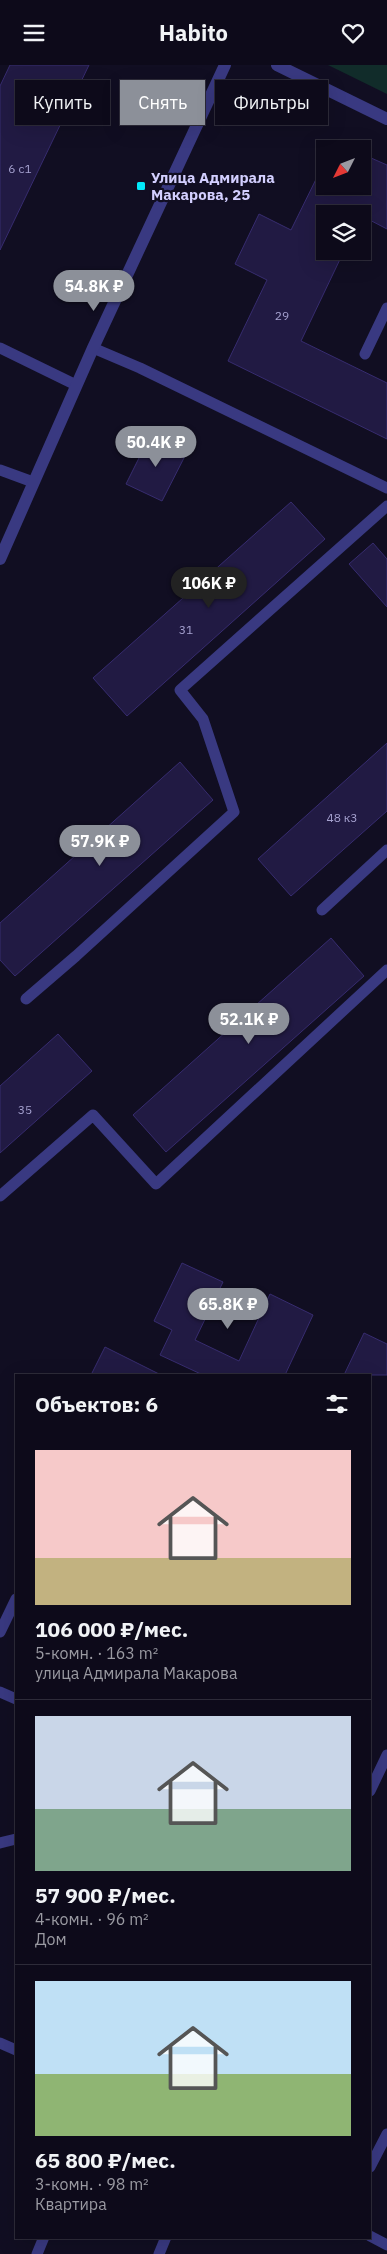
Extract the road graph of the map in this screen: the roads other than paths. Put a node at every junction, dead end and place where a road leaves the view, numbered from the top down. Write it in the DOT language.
graph roads {
  1 [pos="224,65"];
  2 [pos="277,65"];
  3 [pos="387,119"];
  4 [pos="387,308"];
  5 [pos="0,348"];
  6 [pos="93,348"];
  7 [pos="364,355"];
  8 [pos="76,385"];
  9 [pos="0,470"];
  10 [pos="33,483"];
  11 [pos="387,488"];
  12 [pos="387,506"];
  13 [pos="0,559"];
  14 [pos="387,850"];
  15 [pos="322,910"];
  16 [pos="387,970"];
  17 [pos="26,999"];
  18 [pos="0,1196"];
  19 [pos="15,1601"];
  20 [pos="0,1632"];
  21 [pos="0,1692"];
  22 [pos="15,1699"];
  23 [pos="387,1755"];
  24 [pos="371,1789"];
  25 [pos="15,1839"];
  26 [pos="0,1843"];
  27 [pos="0,2043"];
  28 [pos="15,2050"];
  29 [pos="387,2134"];
  30 [pos="371,2165"];
  31 [pos="371,2237"];
  32 [pos="43,2239"];
  33 [pos="165,2239"];
  34 [pos="387,2245"];
  35 [pos="37,2254"];
  36 [pos="158,2254"];
  1 -- 6 [label="street"];
  2 -- 3 [label="street"];
  4 -- 7 [label="lane"];
  5 -- 8 [label="lane"];
  6 -- 8 [label="street"];
  6 -- 11 [label="lane"];
  8 -- 10 [label="street"];
  9 -- 10 [label="lane"];
  10 -- 13 [label="street"];
  12 -- 17 [label="lane"];
  14 -- 15 [label="lane"];
  16 -- 18 [label="lane"];
  19 -- 20 [label="lane"];
  21 -- 22 [label="lane"];
  23 -- 24 [label="lane"];
  25 -- 26 [label="lane"];
  27 -- 28 [label="lane"];
  29 -- 30 [label="lane"];
  31 -- 34 [label="lane"];
  32 -- 35 [label="lane"];
  33 -- 36 [label="lane"];
}
